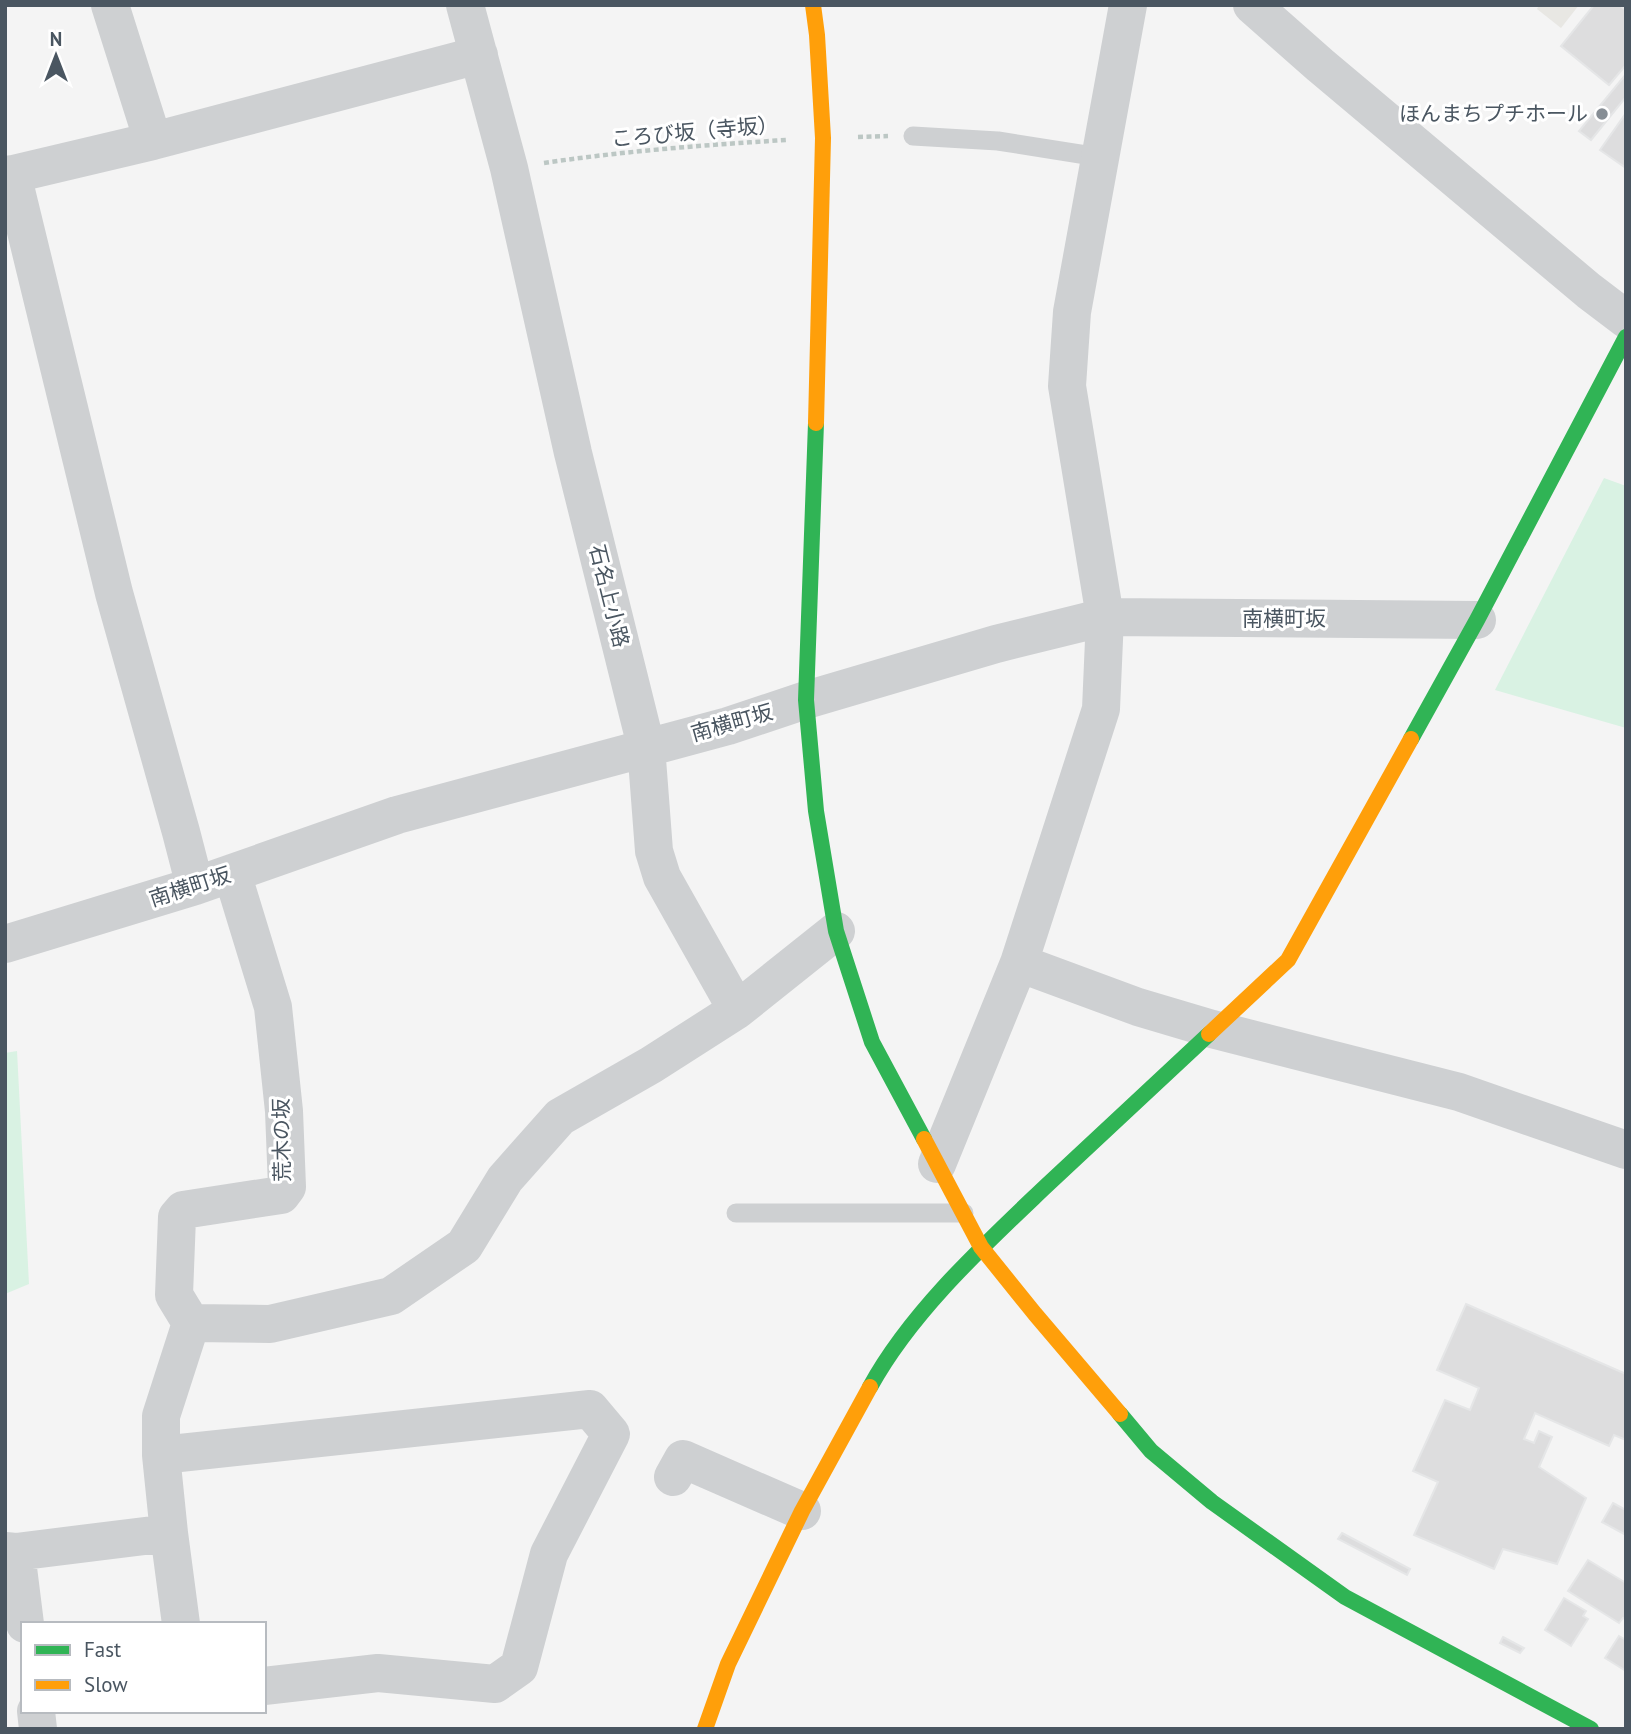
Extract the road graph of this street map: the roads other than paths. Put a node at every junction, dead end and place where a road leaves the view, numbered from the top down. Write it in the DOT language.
graph roads {
  1 [pos="110,5"];
  2 [pos="465,5"];
  3 [pos="813,5"];
  4 [pos="1128,5"];
  5 [pos="1252,5"];
  6 [pos="479,55"];
  7 [pos="913,136"];
  8 [pos="153,141"];
  9 [pos="1099,157"];
  10 [pos="9,175"];
  11 [pos="1626,319"];
  12 [pos="1626,337"];
  13 [pos="1105,617"];
  14 [pos="1478,620"];
  15 [pos="806,700"];
  16 [pos="646,746"];
  17 [pos="232,873"];
  18 [pos="195,886"];
  19 [pos="836,931"];
  20 [pos="5,944"];
  21 [pos="1019,963"];
  22 [pos="737,1010"];
  23 [pos="1212,1030"];
  24 [pos="1626,1150"];
  25 [pos="937,1164"];
  26 [pos="736,1213"];
  27 [pos="964,1213"];
  28 [pos="981,1247"];
  29 [pos="191,1323"];
  30 [pos="161,1455"];
  31 [pos="673,1477"];
  32 [pos="802,1511"];
  33 [pos="169,1533"];
  34 [pos="11,1551"];
  35 [pos="25,1622"];
  36 [pos="181,1622"];
  37 [pos="266,1686"];
  38 [pos="705,1729"];
  39 [pos="1591,1729"];
  1 -- 8 [label="street"];
  2 -- 6 [label="street, 石名上小路"];
  3 -- 15 [label="street"];
  4 -- 9 [label="street"];
  5 -- 11 [label="street"];
  6 -- 8 [label="street"];
  6 -- 16 [label="street, 石名上小路"];
  7 -- 9 [label="lane"];
  8 -- 10 [label="street"];
  9 -- 13 [label="street"];
  10 -- 18 [label="street"];
  12 -- 14 [label="street"];
  13 -- 14 [label="street, 南横町坂"];
  13 -- 15 [label="street, 南横町坂"];
  13 -- 21 [label="street"];
  14 -- 23 [label="street"];
  15 -- 16 [label="street, 南横町坂"];
  15 -- 19 [label="street"];
  16 -- 17 [label="street, 南横町坂"];
  16 -- 22 [label="street, 石名上小路"];
  17 -- 18 [label="street, 南横町坂"];
  17 -- 29 [label="street, 荒木の坂"];
  18 -- 20 [label="street, 南横町坂"];
  19 -- 22 [label="street"];
  19 -- 25 [label="street"];
  21 -- 23 [label="street"];
  21 -- 25 [label="street"];
  22 -- 29 [label="street"];
  23 -- 24 [label="street"];
  23 -- 28 [label="street"];
  25 -- 27 [label="street"];
  26 -- 27 [label="lane"];
  27 -- 28 [label="street"];
  28 -- 32 [label="street"];
  28 -- 39 [label="street"];
  29 -- 30 [label="street"];
  30 -- 33 [label="street"];
  30 -- 37 [label="street"];
  31 -- 32 [label="street"];
  32 -- 38 [label="street"];
  33 -- 34 [label="street"];
  33 -- 36 [label="street"];
  34 -- 35 [label="street"];
}
